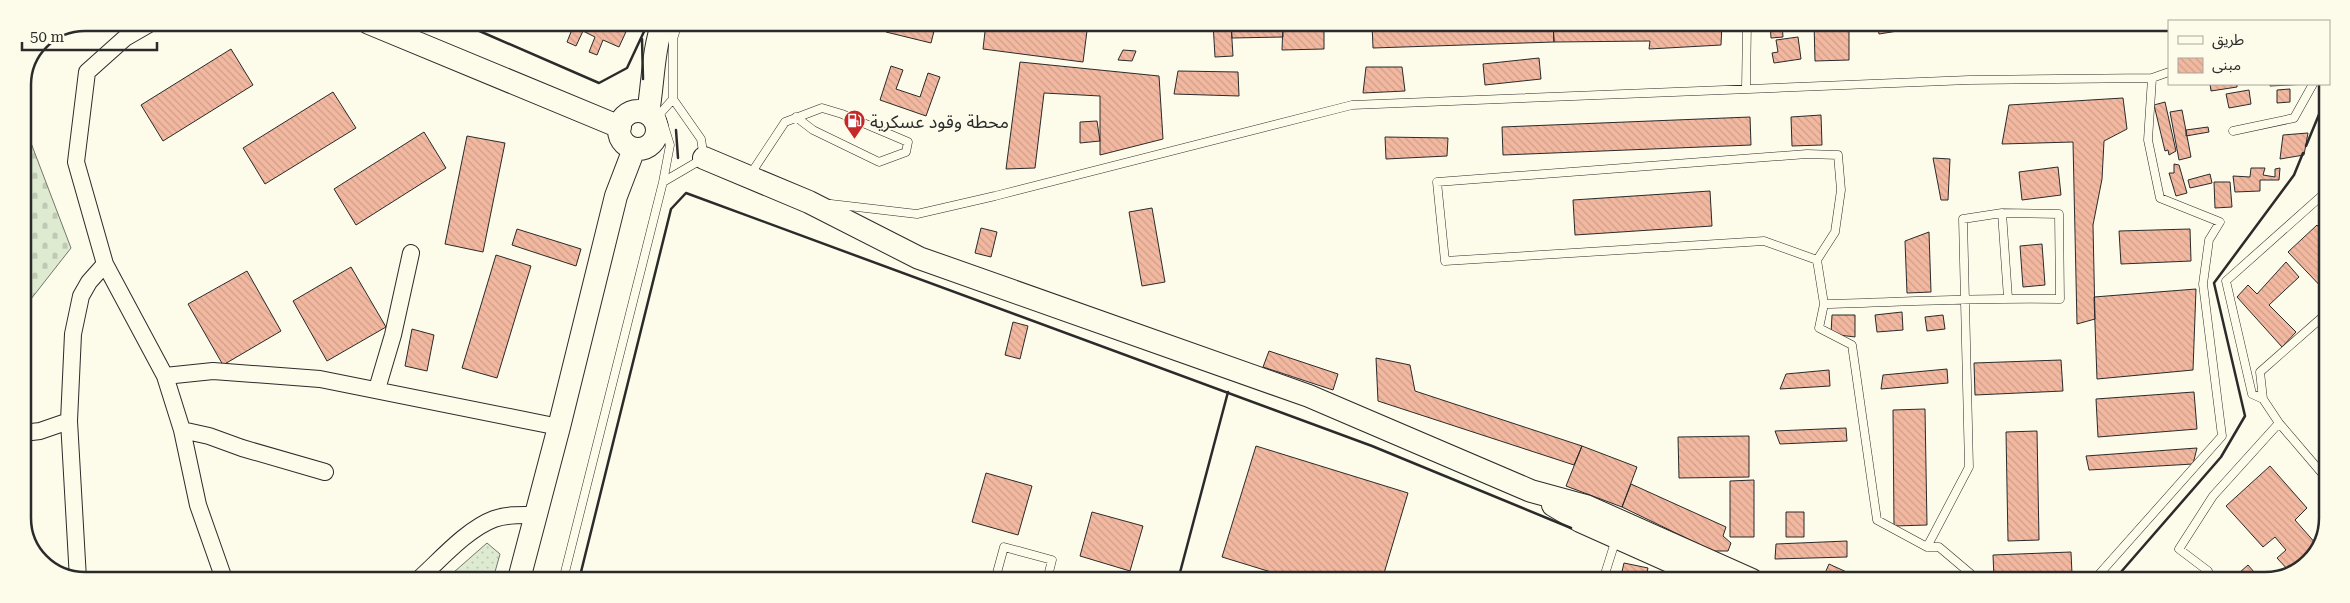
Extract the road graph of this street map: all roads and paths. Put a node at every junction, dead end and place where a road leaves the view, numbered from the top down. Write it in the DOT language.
graph roads {
  1 [pos="136,31"];
  2 [pos="392,31"];
  3 [pos="429,31"];
  4 [pos="660,31"];
  5 [pos="676,31"];
  6 [pos="1747,31"];
  7 [pos="2168,72"];
  8 [pos="2152,78"];
  9 [pos="2312,85"];
  10 [pos="1746,88"];
  11 [pos="672,99"];
  12 [pos="796,117"];
  13 [pos="642,118"];
  14 [pos="2233,131"];
  15 [pos="634,149"];
  16 [pos="704,158"];
  17 [pos="749,177"];
  18 [pos="663,182"];
  19 [pos="2319,198"];
  20 [pos="809,202"];
  21 [pos="2002,213"];
  22 [pos="411,253"];
  23 [pos="1817,260"];
  24 [pos="105,264"];
  25 [pos="2008,298"];
  26 [pos="1964,301"];
  27 [pos="1824,304"];
  28 [pos="2319,320"];
  29 [pos="165,376"];
  30 [pos="378,389"];
  31 [pos="2264,399"];
  32 [pos="69,421"];
  33 [pos="2279,423"];
  34 [pos="559,427"];
  35 [pos="182,430"];
  36 [pos="31,432"];
  37 [pos="2319,470"];
  38 [pos="325,472"];
  39 [pos="1531,491"];
  40 [pos="536,515"];
  41 [pos="1617,538"];
  42 [pos="1927,547"];
  43 [pos="78,571"];
  44 [pos="222,572"];
  45 [pos="427,572"];
  46 [pos="521,572"];
  47 [pos="565,572"];
  48 [pos="997,572"];
  49 [pos="1049,572"];
  50 [pos="1606,572"];
  51 [pos="1694,572"];
  52 [pos="1734,572"];
  53 [pos="1969,572"];
  54 [pos="2101,572"];
  55 [pos="2208,572"];
  1 -- 24 [label="street"];
  2 -- 13 [label="street"];
  3 -- 13 [label="street"];
  4 -- 13 [label="street"];
  5 -- 11 [label="lane"];
  6 -- 10 [label="lane"];
  7 -- 8 [label="lane"];
  8 -- 10 [label="lane"];
  8 -- 54 [label="lane"];
  9 -- 14 [label="lane"];
  10 -- 20 [label="lane"];
  11 -- 13 [label="lane"];
  11 -- 16 [label="lane"];
  12 -- 12 [label="lane"];
  12 -- 17 [label="lane"];
  13 -- 15 [label="street"];
  13 -- 15 [label="street"];
  13 -- 18 [label="lane"];
  15 -- 34 [label="street"];
  16 -- 17 [label="street"];
  16 -- 18 [label="lane"];
  17 -- 20 [label="street"];
  18 -- 47 [label="lane"];
  19 -- 31 [label="lane"];
  20 -- 39 [label="street"];
  21 -- 25 [label="lane"];
  21 -- 25 [label="lane"];
  21 -- 26 [label="lane"];
  22 -- 30 [label="street"];
  23 -- 23 [label="lane"];
  23 -- 27 [label="lane"];
  24 -- 29 [label="street"];
  24 -- 32 [label="street"];
  25 -- 26 [label="lane"];
  26 -- 27 [label="lane"];
  26 -- 42 [label="lane"];
  27 -- 42 [label="lane"];
  28 -- 31 [label="lane"];
  29 -- 30 [label="street"];
  29 -- 35 [label="street"];
  30 -- 34 [label="street"];
  31 -- 33 [label="lane"];
  32 -- 36 [label="street"];
  32 -- 43 [label="street"];
  33 -- 37 [label="lane"];
  33 -- 55 [label="lane"];
  34 -- 40 [label="street"];
  35 -- 38 [label="street"];
  35 -- 44 [label="street"];
  39 -- 41 [label="street"];
  39 -- 52 [label="street"];
  40 -- 45 [label="street"];
  40 -- 46 [label="street"];
  41 -- 50 [label="lane"];
  41 -- 51 [label="street"];
  42 -- 53 [label="lane"];
  48 -- 49 [label="lane"];
}
